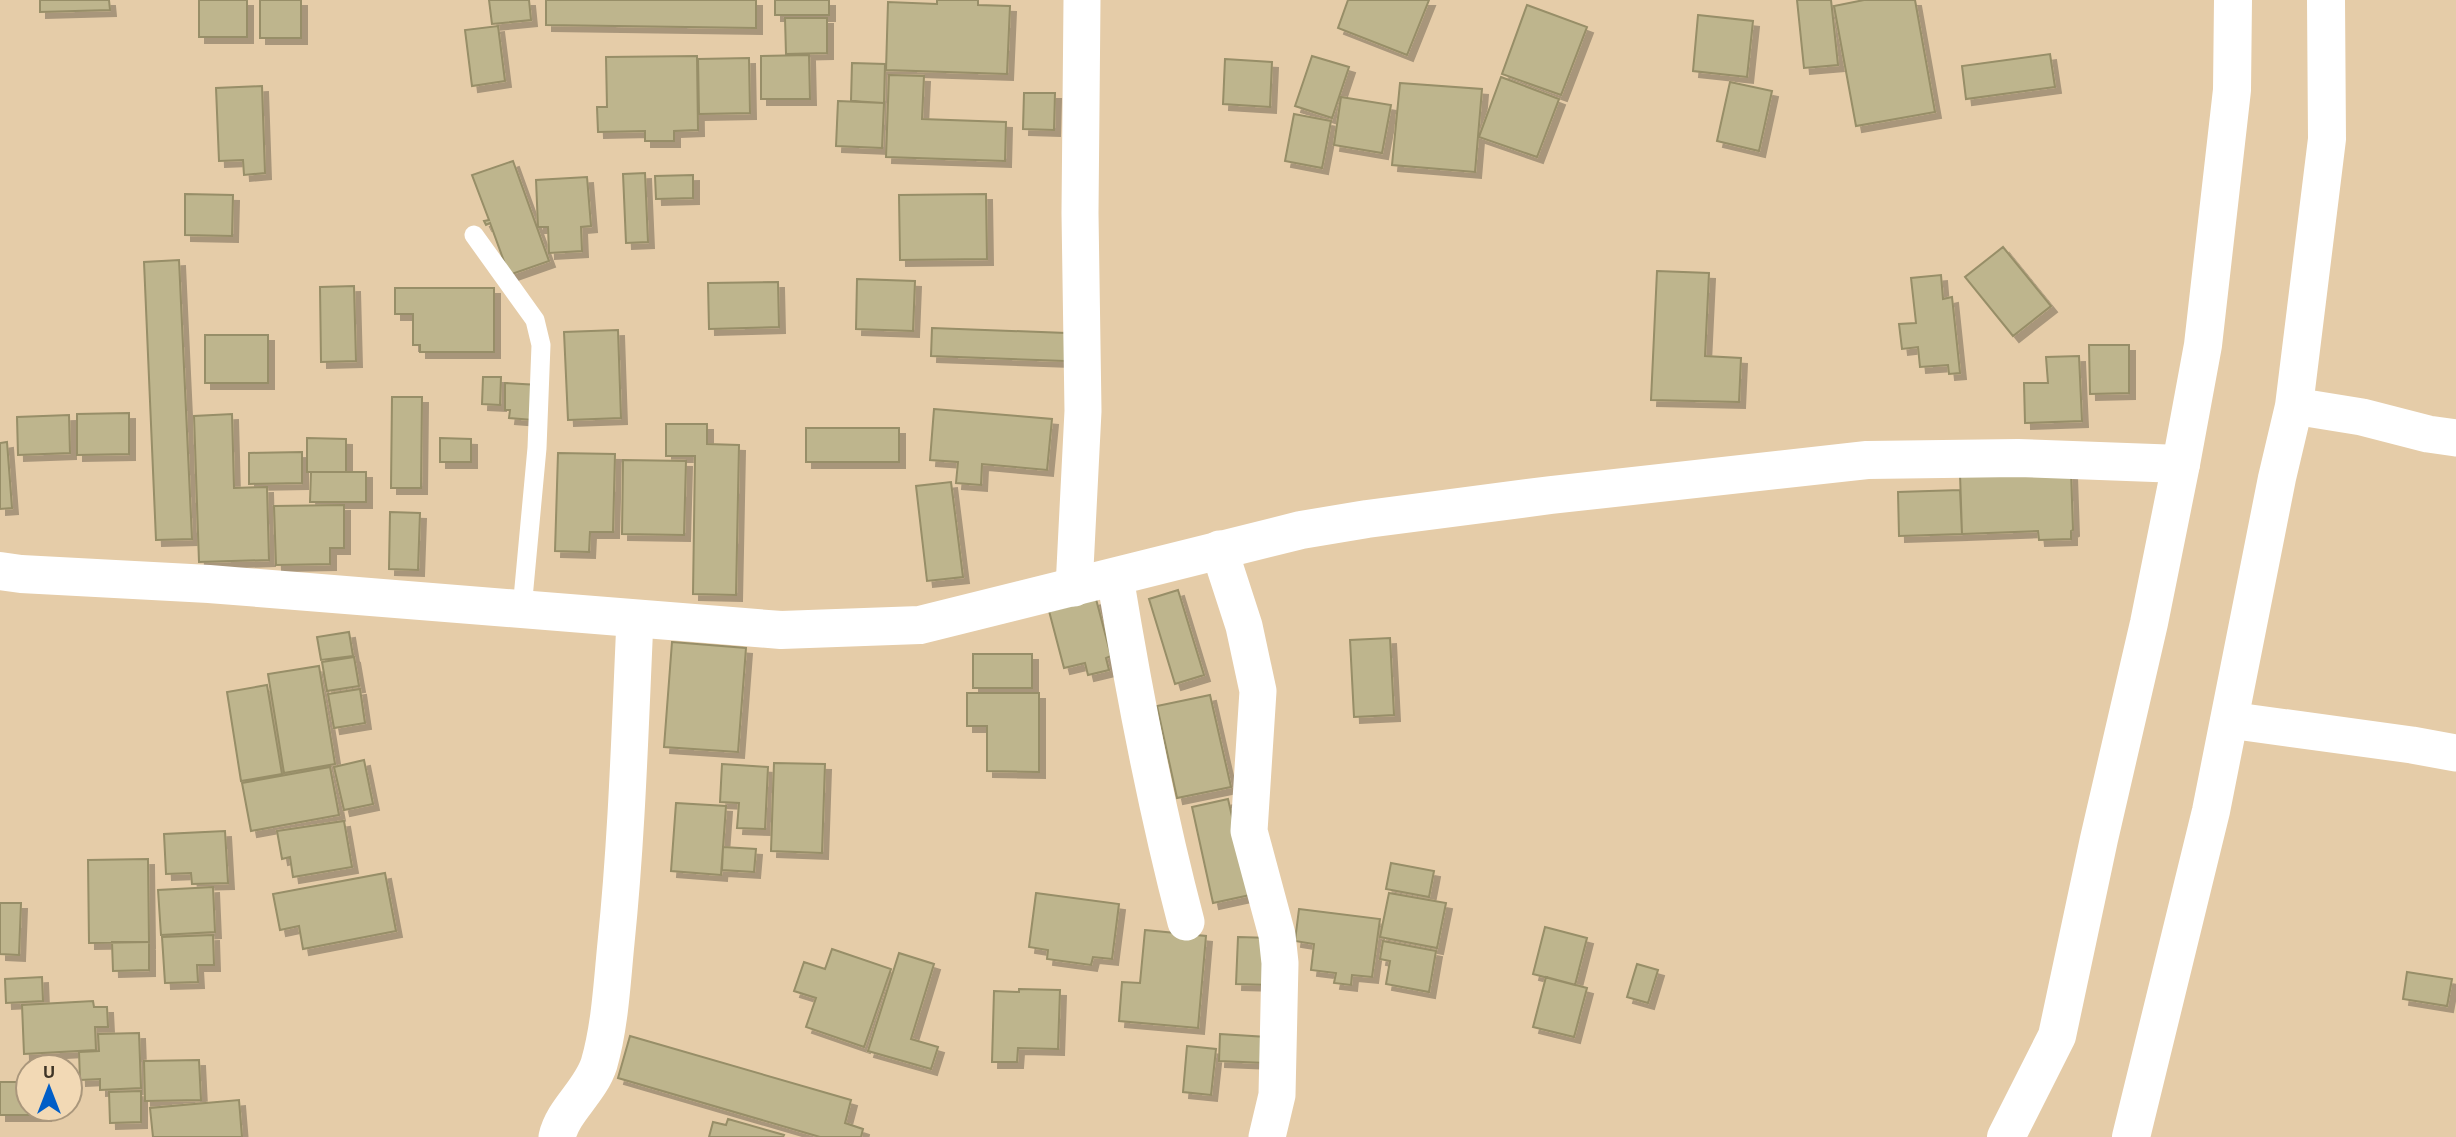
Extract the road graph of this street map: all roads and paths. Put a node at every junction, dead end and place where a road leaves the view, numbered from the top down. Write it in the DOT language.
graph roads {
  1 [pos="1082,0"];
  2 [pos="2233,0"];
  3 [pos="2326,0"];
  4 [pos="474,235"];
  5 [pos="2294,407"];
  6 [pos="2456,438"];
  7 [pos="2182,464"];
  8 [pos="1219,549"];
  9 [pos="0,571"];
  10 [pos="1115,577"];
  11 [pos="1074,588"];
  12 [pos="522,609"];
  13 [pos="635,620"];
  14 [pos="2229,720"];
  15 [pos="2456,754"];
  16 [pos="1186,922"];
  17 [pos="557,1137"];
  18 [pos="1267,1137"];
  19 [pos="2006,1137"];
  20 [pos="2131,1137"];
  1 -- 11 [label="street"];
  2 -- 7 [label="main road"];
  3 -- 5 [label="main road"];
  4 -- 12 [label="lane"];
  5 -- 6 [label="street"];
  5 -- 14 [label="main road"];
  7 -- 8 [label="main road"];
  7 -- 19 [label="main road"];
  8 -- 10 [label="main road"];
  8 -- 18 [label="street"];
  9 -- 12 [label="main road"];
  10 -- 11 [label="main road"];
  10 -- 16 [label="street"];
  11 -- 13 [label="main road"];
  12 -- 13 [label="main road"];
  13 -- 17 [label="street"];
  14 -- 15 [label="street"];
  14 -- 20 [label="main road"];
}
